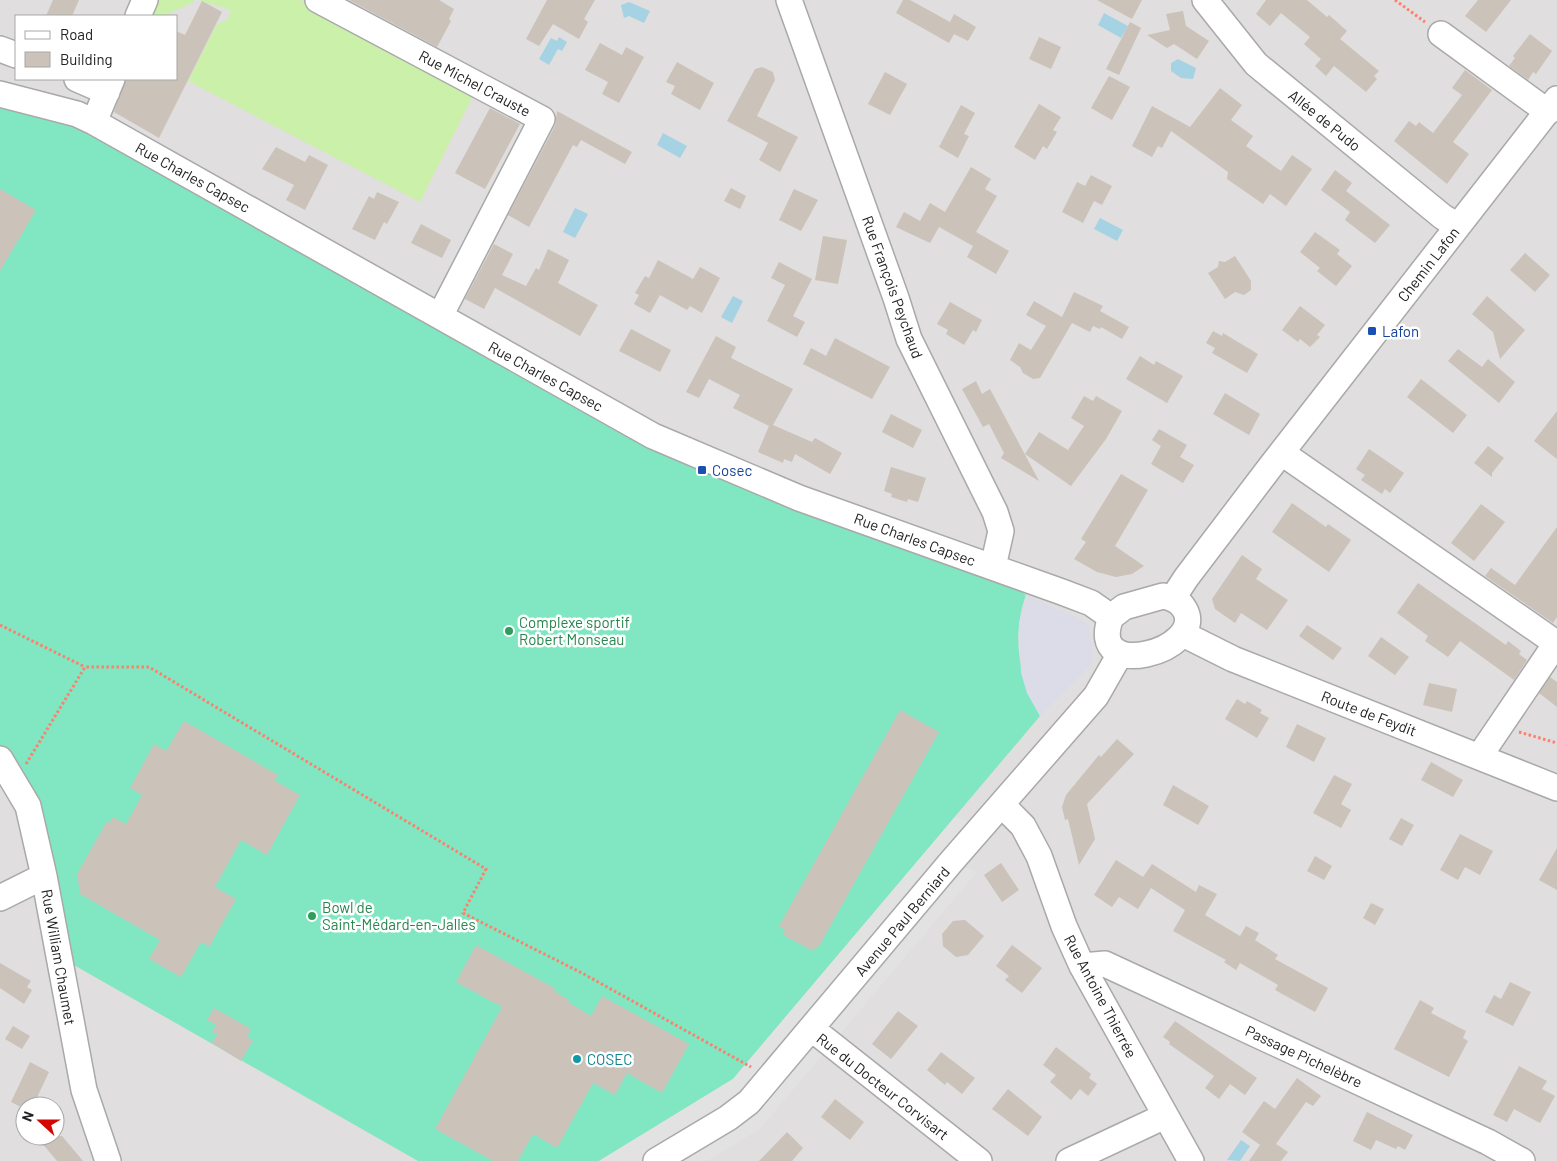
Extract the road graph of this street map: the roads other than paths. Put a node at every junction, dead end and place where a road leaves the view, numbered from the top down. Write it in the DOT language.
graph roads {
  1 [pos="145,0"];
  2 [pos="318,0"];
  3 [pos="789,0"];
  4 [pos="1205,0"];
  5 [pos="138,15"];
  6 [pos="1441,34"];
  7 [pos="0,49"];
  8 [pos="15,55"];
  9 [pos="82,80"];
  10 [pos="110,85"];
  11 [pos="0,94"];
  12 [pos="1552,105"];
  13 [pos="94,122"];
  14 [pos="1458,226"];
  15 [pos="440,316"];
  16 [pos="1282,453"];
  17 [pos="993,567"];
  18 [pos="1173,598"];
  19 [pos="1111,617"];
  20 [pos="1183,634"];
  21 [pos="1557,642"];
  22 [pos="1120,654"];
  23 [pos="1479,757"];
  24 [pos="0,759"];
  25 [pos="1557,788"];
  26 [pos="1002,805"];
  27 [pos="44,876"];
  28 [pos="0,898"];
  29 [pos="1082,966"];
  30 [pos="812,1029"];
  31 [pos="1165,1116"];
  32 [pos="108,1161"];
  33 [pos="656,1161"];
  34 [pos="979,1161"];
  35 [pos="1068,1161"];
  36 [pos="1191,1161"];
  37 [pos="1522,1161"];
  1 -- 5 [label="street"];
  2 -- 15 [label="street, Rue Michel Crauste"];
  3 -- 17 [label="street, Rue François Peychaud"];
  4 -- 14 [label="street, Allée de Pudo"];
  6 -- 12 [label="street"];
  7 -- 8 [label="street"];
  9 -- 10 [label="street"];
  10 -- 13 [label="street"];
  11 -- 13 [label="street, Rue Charles Capsec"];
  12 -- 14 [label="street, Chemin Lafon"];
  13 -- 15 [label="street, Rue Charles Capsec"];
  14 -- 16 [label="street, Chemin Lafon"];
  15 -- 17 [label="street, Rue Charles Capsec"];
  16 -- 18 [label="street, Chemin Lafon"];
  16 -- 21 [label="street"];
  17 -- 19 [label="street, Rue Charles Capsec"];
  18 -- 19 [label="street"];
  18 -- 20 [label="street"];
  19 -- 22 [label="street"];
  20 -- 22 [label="street"];
  20 -- 23 [label="street, Route de Feydit"];
  21 -- 23 [label="street"];
  22 -- 26 [label="street, Avenue Paul Berniard"];
  23 -- 25 [label="street, Route de Feydit"];
  24 -- 27 [label="street, Rue William Chaumet"];
  26 -- 29 [label="street, Rue Antoine Thierrée"];
  26 -- 30 [label="street, Avenue Paul Berniard"];
  27 -- 28 [label="street"];
  27 -- 32 [label="street, Rue William Chaumet"];
  29 -- 31 [label="street, Rue Antoine Thierrée"];
  29 -- 37 [label="street, Passage Pichelèbre"];
  30 -- 33 [label="street, Avenue Paul Berniard"];
  30 -- 34 [label="street, Rue du Docteur Corvisart"];
  31 -- 35 [label="street"];
  31 -- 36 [label="street, Rue Antoine Thierrée"];
}
